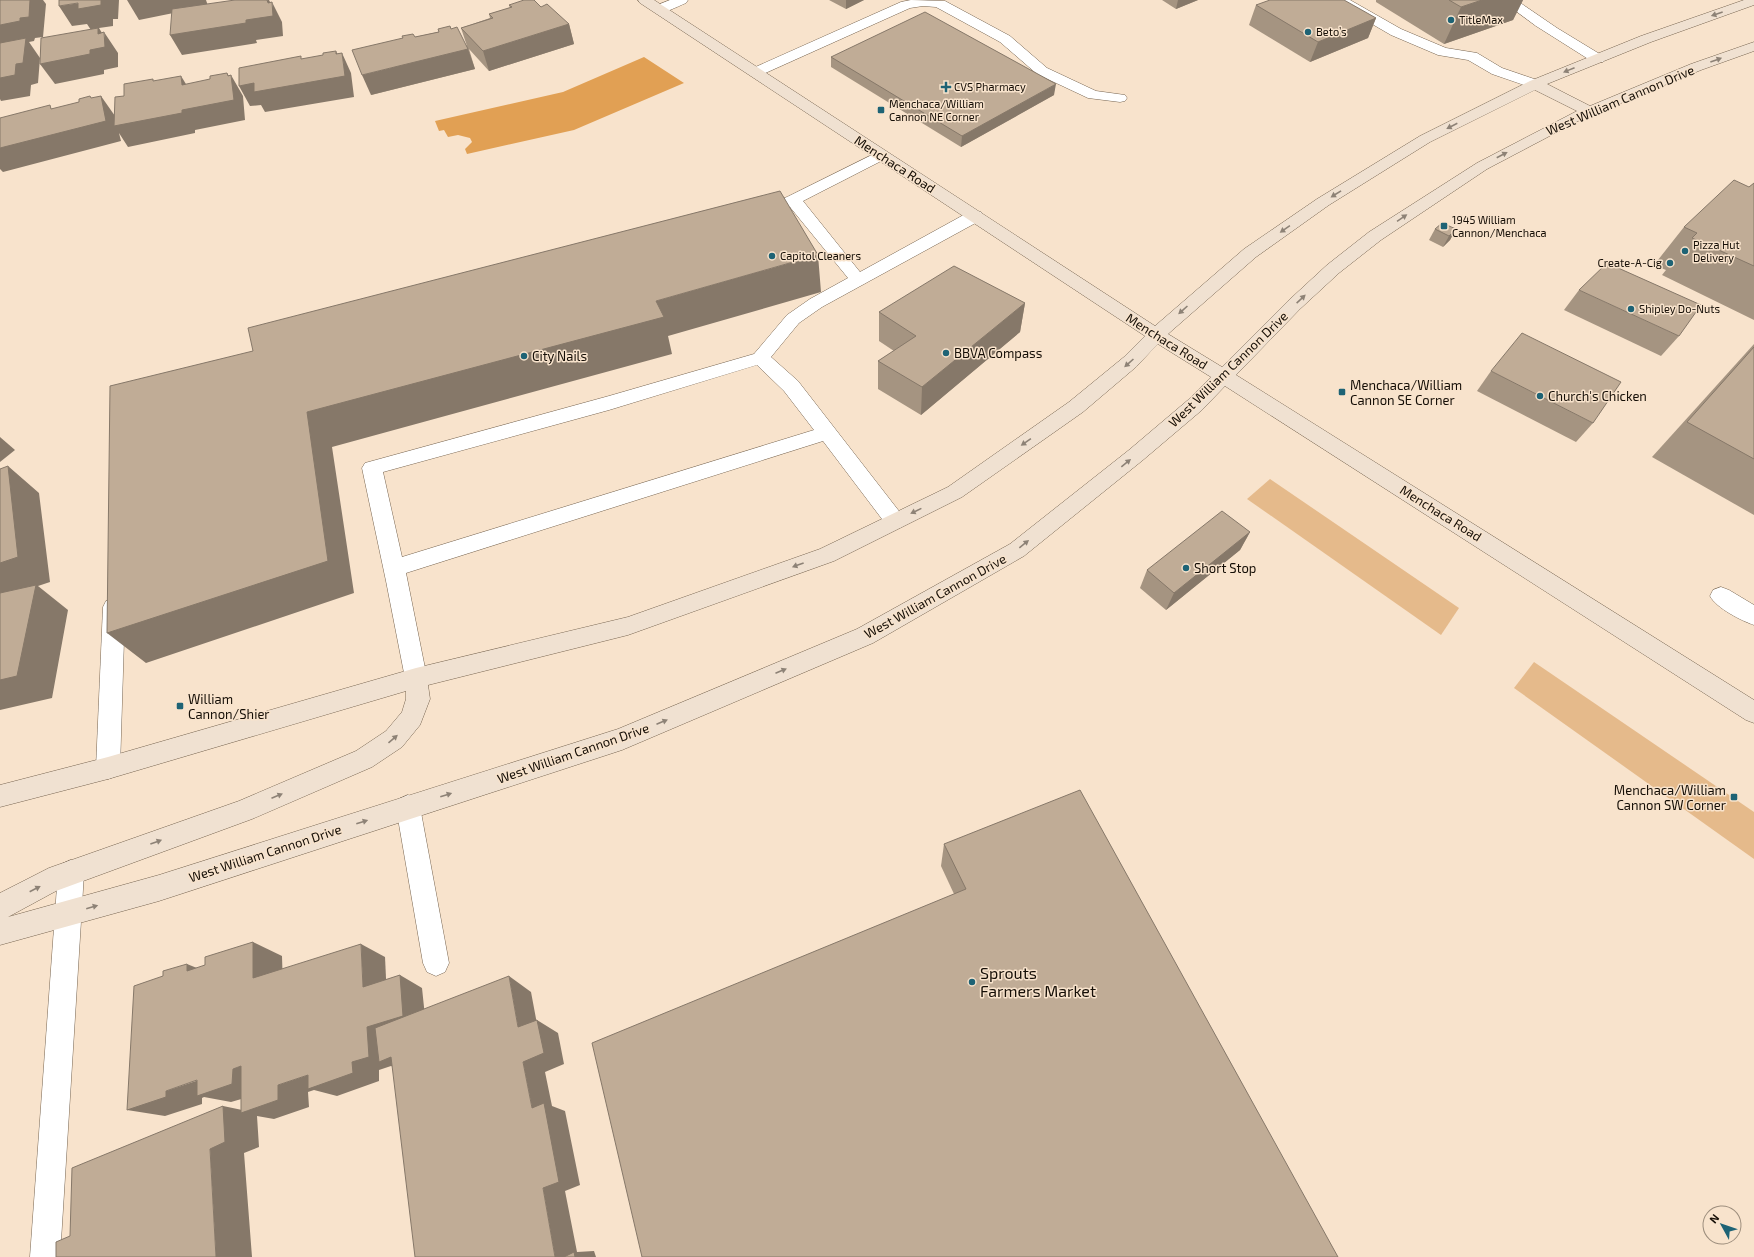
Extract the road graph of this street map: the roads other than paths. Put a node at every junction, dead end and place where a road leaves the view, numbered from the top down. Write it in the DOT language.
graph roads {
  1 [pos="645,0"];
  2 [pos="681,0"];
  3 [pos="1341,0"];
  4 [pos="1508,0"];
  5 [pos="1754,1"];
  6 [pos="660,9"];
  7 [pos="1754,46"];
  8 [pos="1598,59"];
  9 [pos="756,72"];
  10 [pos="1534,84"];
  11 [pos="1120,98"];
  12 [pos="1589,111"];
  13 [pos="882,155"];
  14 [pos="793,200"];
  15 [pos="975,216"];
  16 [pos="744,221"];
  17 [pos="858,280"];
  18 [pos="1156,335"];
  19 [pos="760,358"];
  20 [pos="1224,377"];
  21 [pos="826,433"];
  22 [pos="895,521"];
  23 [pos="394,568"];
  24 [pos="114,591"];
  25 [pos="1720,596"];
  26 [pos="1754,616"];
  27 [pos="416,678"];
  28 [pos="1754,713"];
  29 [pos="108,768"];
  30 [pos="0,796"];
  31 [pos="408,807"];
  32 [pos="71,873"];
  33 [pos="0,907"];
  34 [pos="68,914"];
  35 [pos="0,932"];
  36 [pos="436,963"];
  37 [pos="44,1257"];
  1 -- 6 [label="main road, Menchaca Road"];
  2 -- 6 [label="street"];
  3 -- 10 [label="street"];
  4 -- 8 [label="street"];
  5 -- 8 [label="main road, one-way"];
  6 -- 9 [label="main road, Menchaca Road"];
  12 -- 7 [label="main road, West William Cannon Drive, one-way"];
  8 -- 10 [label="main road, one-way"];
  9 -- 11 [label="street"];
  9 -- 13 [label="main road, Menchaca Road"];
  10 -- 12 [label="main road"];
  10 -- 18 [label="main road, one-way"];
  20 -- 12 [label="main road, West William Cannon Drive, one-way"];
  13 -- 14 [label="street"];
  13 -- 15 [label="main road, Menchaca Road"];
  14 -- 16 [label="street"];
  14 -- 17 [label="street"];
  15 -- 17 [label="street"];
  15 -- 18 [label="main road, Menchaca Road"];
  17 -- 19 [label="street"];
  18 -- 20 [label="main road, Menchaca Road"];
  18 -- 22 [label="main road, one-way"];
  19 -- 21 [label="street"];
  19 -- 23 [label="street"];
  20 -- 28 [label="main road, Menchaca Road"];
  31 -- 20 [label="main road, West William Cannon Drive, one-way"];
  21 -- 22 [label="street"];
  21 -- 23 [label="street"];
  22 -- 27 [label="main road, one-way"];
  23 -- 27 [label="street"];
  24 -- 29 [label="street"];
  25 -- 26 [label="street"];
  27 -- 29 [label="main road"];
  32 -- 27 [label="main road, one-way"];
  29 -- 30 [label="main road"];
  34 -- 31 [label="main road, West William Cannon Drive, one-way"];
  31 -- 36 [label="street"];
  33 -- 32 [label="main road, one-way"];
  32 -- 34 [label="street"];
  34 -- 35 [label="main road, West William Cannon Drive"];
  34 -- 37 [label="street"];
}
